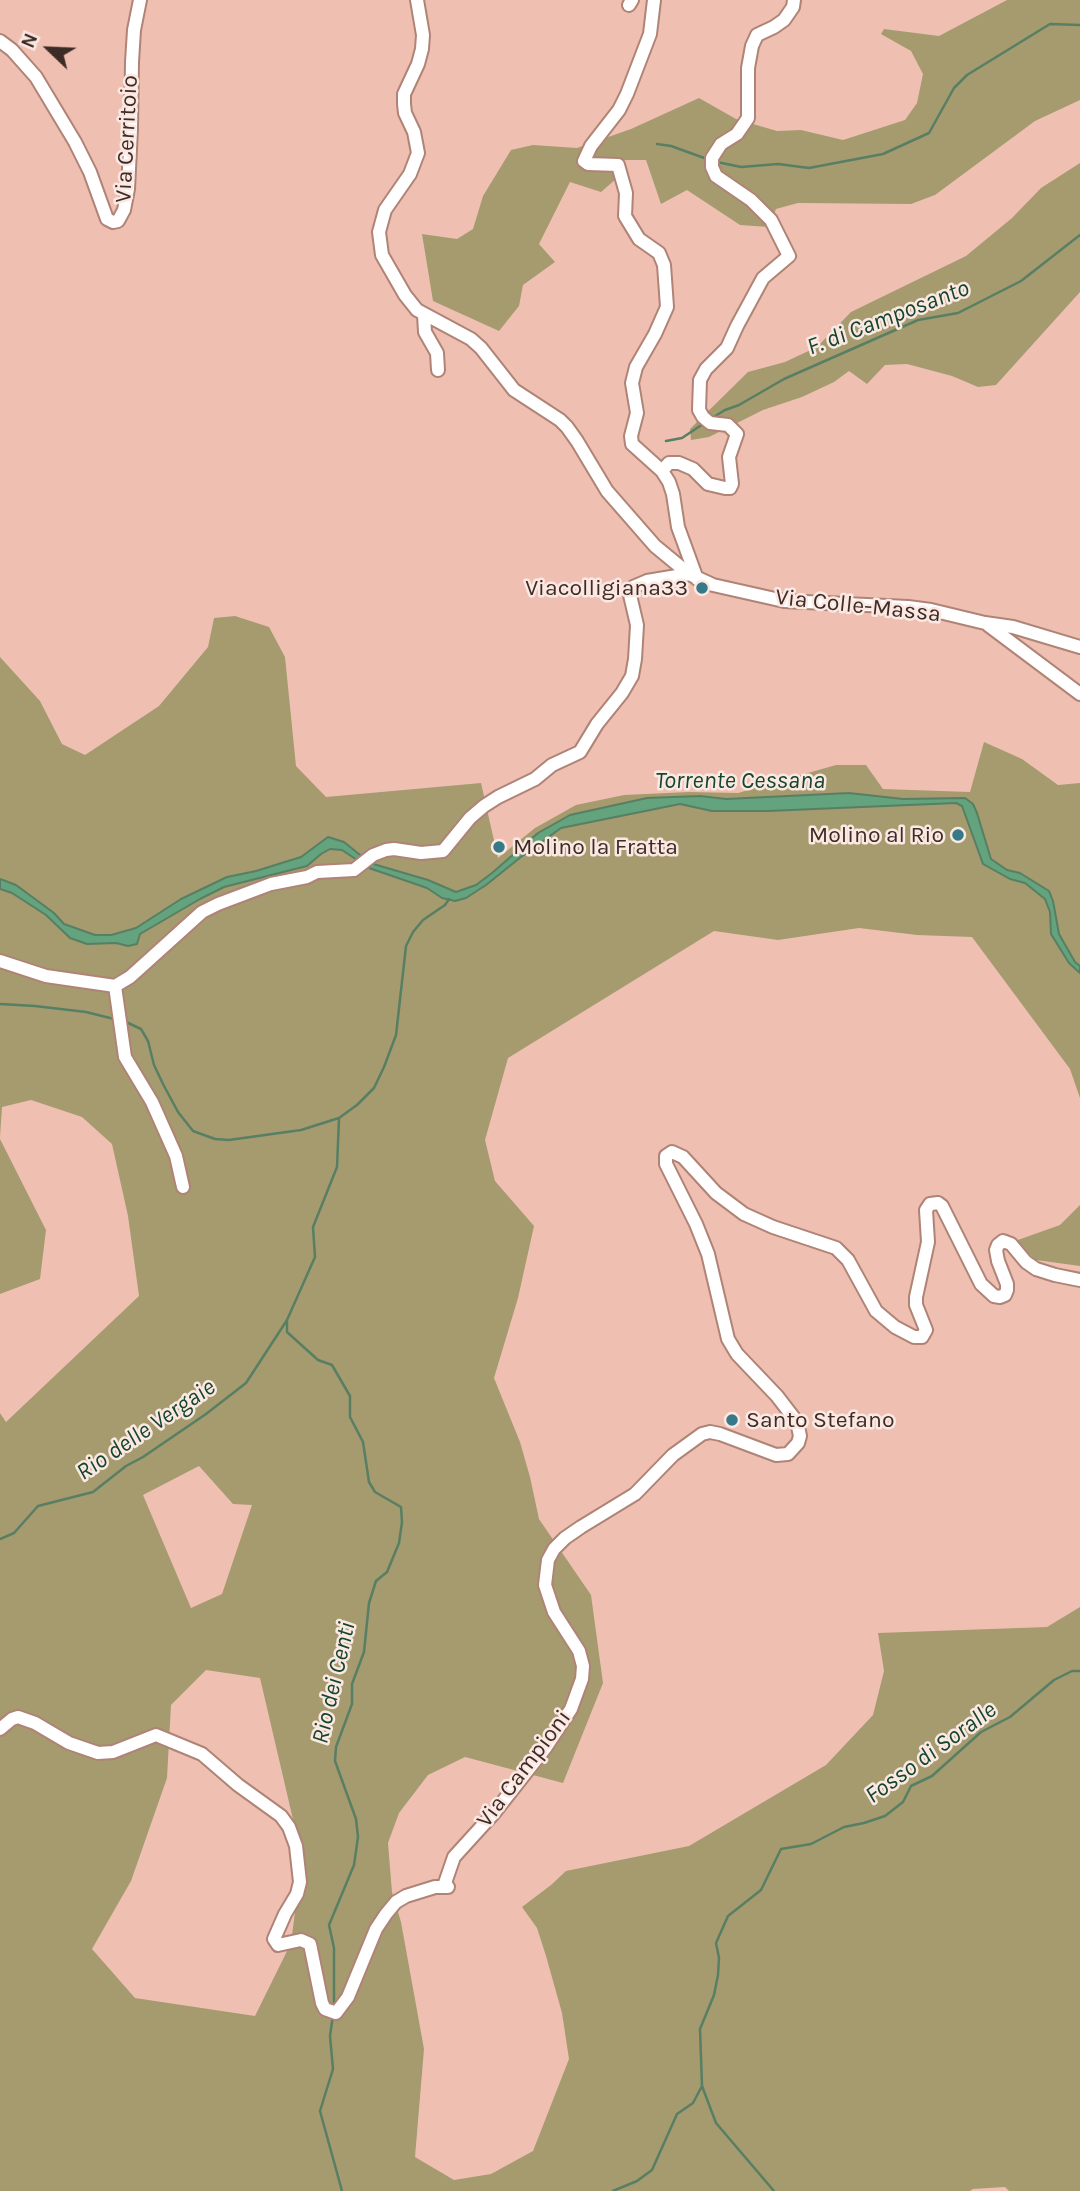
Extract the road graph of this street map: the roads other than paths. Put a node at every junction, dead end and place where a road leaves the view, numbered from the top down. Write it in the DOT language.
graph roads {
  1 [pos="140,0"];
  2 [pos="417,0"];
  3 [pos="654,0"];
  4 [pos="794,0"];
  5 [pos="0,41"];
  6 [pos="424,315"];
  7 [pos="438,370"];
  8 [pos="662,471"];
  9 [pos="693,576"];
  10 [pos="985,623"];
  11 [pos="1080,646"];
  12 [pos="1080,694"];
  13 [pos="0,961"];
  14 [pos="115,986"];
  15 [pos="183,1187"];
  16 [pos="1080,1280"];
  17 [pos="0,1729"];
  1 -- 5 [label="street, Via Cerritoio"];
  2 -- 6 [label="street, Via Colle-Massa"];
  3 -- 8 [label="street"];
  4 -- 8 [label="street"];
  6 -- 7 [label="street"];
  6 -- 9 [label="street, Via Colle-Massa"];
  8 -- 9 [label="street"];
  9 -- 10 [label="street, Via Colle-Massa"];
  9 -- 14 [label="street"];
  10 -- 11 [label="street, Via Colle-Massa"];
  10 -- 12 [label="street"];
  13 -- 14 [label="street"];
  14 -- 15 [label="street"];
  16 -- 17 [label="street, Via Campioni"];
}
